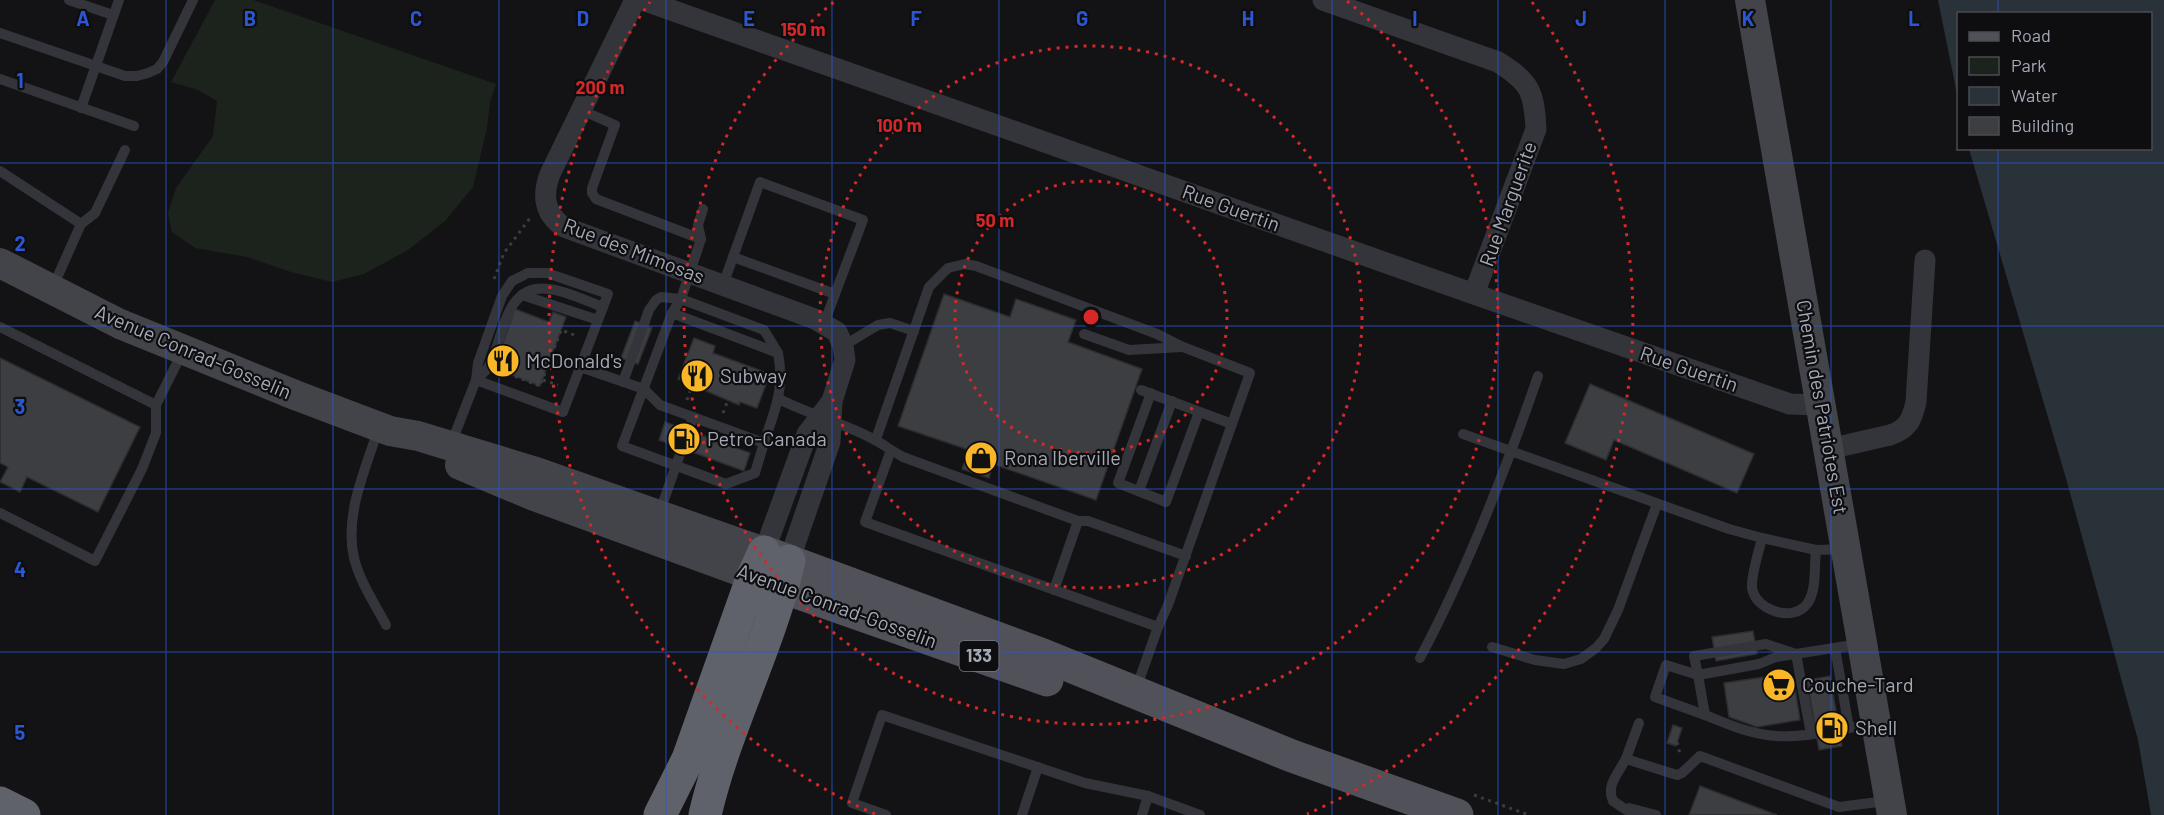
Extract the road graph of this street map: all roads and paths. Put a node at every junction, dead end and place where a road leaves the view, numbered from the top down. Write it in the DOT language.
graph roads {
  1 [pos="69,0"];
  2 [pos="118,0"];
  3 [pos="193,0"];
  4 [pos="635,0"];
  5 [pos="643,0"];
  6 [pos="1323,0"];
  7 [pos="1750,0"];
  8 [pos="113,15"];
  9 [pos="0,33"];
  10 [pos="95,67"];
  11 [pos="0,79"];
  12 [pos="81,108"];
  13 [pos="581,110"];
  14 [pos="134,126"];
  15 [pos="125,150"];
  16 [pos="0,171"];
  17 [pos="703,209"];
  18 [pos="81,224"];
  19 [pos="701,239"];
  20 [pos="733,257"];
  21 [pos="1925,260"];
  22 [pos="0,263"];
  23 [pos="690,273"];
  24 [pos="723,285"];
  25 [pos="52,290"];
  26 [pos="835,294"];
  27 [pos="1474,294"];
  28 [pos="522,295"];
  29 [pos="681,299"];
  30 [pos="603,307"];
  31 [pos="672,314"];
  32 [pos="598,320"];
  33 [pos="824,324"];
  34 [pos="0,327"];
  35 [pos="561,330"];
  36 [pos="914,331"];
  37 [pos="1084,334"];
  38 [pos="843,346"];
  39 [pos="1183,347"];
  40 [pos="183,351"];
  41 [pos="778,353"];
  42 [pos="580,367"];
  43 [pos="494,369"];
  44 [pos="1538,376"];
  45 [pos="476,380"];
  46 [pos="623,382"];
  47 [pos="644,389"];
  48 [pos="778,399"];
  49 [pos="1172,401"];
  50 [pos="156,405"];
  51 [pos="1821,405"];
  52 [pos="1199,412"];
  53 [pos="828,414"];
  54 [pos="693,417"];
  55 [pos="1232,424"];
  56 [pos="385,429"];
  57 [pos="1462,434"];
  58 [pos="876,439"];
  59 [pos="765,443"];
  60 [pos="891,450"];
  61 [pos="1829,450"];
  62 [pos="447,452"];
  63 [pos="1512,452"];
  64 [pos="676,466"];
  65 [pos="1139,491"];
  66 [pos="1657,504"];
  67 [pos="659,514"];
  68 [pos="1,516"];
  69 [pos="1078,521"];
  70 [pos="1762,538"];
  71 [pos="1846,549"];
  72 [pos="1816,550"];
  73 [pos="1186,556"];
  74 [pos="772,569"];
  75 [pos="1054,590"];
  76 [pos="386,625"];
  77 [pos="1158,627"];
  78 [pos="1849,646"];
  79 [pos="1492,647"];
  80 [pos="1796,654"];
  81 [pos="1420,657"];
  82 [pos="1698,675"];
  83 [pos="1135,693"];
  84 [pos="1705,715"];
  85 [pos="1639,723"];
  86 [pos="1863,726"];
  87 [pos="1811,734"];
  88 [pos="1677,742"];
  89 [pos="1680,753"];
  90 [pos="1292,756"];
  91 [pos="1626,759"];
  92 [pos="1038,767"];
  93 [pos="1148,796"];
  94 [pos="0,803"];
  95 [pos="1622,807"];
  96 [pos="1891,808"];
  97 [pos="1838,811"];
  98 [pos="24,815"];
  99 [pos="660,815"];
  100 [pos="705,815"];
  101 [pos="886,815"];
  102 [pos="1022,815"];
  103 [pos="1142,815"];
  104 [pos="1200,815"];
  105 [pos="1457,815"];
  106 [pos="1634,815"];
  107 [pos="1656,815"];
  1 -- 8 [label="lane"];
  2 -- 8 [label="lane"];
  3 -- 10 [label="lane"];
  4 -- 13 [label="street, Rue des Mimosas"];
  5 -- 27 [label="street, Rue Guertin"];
  6 -- 27 [label="street, Rue Marguerite"];
  7 -- 51 [label="street, Chemin des Patriotes Est"];
  8 -- 10 [label="lane"];
  9 -- 10 [label="lane"];
  10 -- 12 [label="lane"];
  11 -- 12 [label="lane"];
  12 -- 14 [label="lane"];
  13 -- 19 [label="lane"];
  13 -- 23 [label="street, Rue des Mimosas"];
  15 -- 18 [label="lane"];
  16 -- 18 [label="lane"];
  17 -- 19 [label="lane"];
  18 -- 25 [label="lane"];
  19 -- 23 [label="lane"];
  20 -- 24 [label="lane"];
  20 -- 26 [label="lane"];
  20 -- 26 [label="lane"];
  21 -- 61 [label="street"];
  22 -- 25 [label="street, Avenue Conrad-Gosselin"];
  23 -- 24 [label="street, Rue des Mimosas"];
  23 -- 29 [label="lane"];
  24 -- 33 [label="street, Rue des Mimosas"];
  25 -- 40 [label="street, Avenue Conrad-Gosselin"];
  26 -- 33 [label="lane"];
  27 -- 51 [label="street, Rue Guertin"];
  28 -- 30 [label="lane"];
  28 -- 32 [label="lane"];
  28 -- 45 [label="lane"];
  29 -- 31 [label="lane"];
  29 -- 41 [label="lane"];
  29 -- 46 [label="lane"];
  30 -- 32 [label="lane"];
  30 -- 45 [label="lane"];
  31 -- 41 [label="lane"];
  31 -- 47 [label="lane"];
  32 -- 42 [label="lane"];
  33 -- 38 [label="street, Rue des Mimosas"];
  34 -- 50 [label="lane"];
  35 -- 43 [label="path"];
  36 -- 38 [label="lane"];
  36 -- 39 [label="lane"];
  36 -- 58 [label="lane"];
  37 -- 39 [label="lane"];
  38 -- 53 [label="street"];
  39 -- 55 [label="lane"];
  40 -- 50 [label="lane"];
  40 -- 56 [label="street, Avenue Conrad-Gosselin"];
  41 -- 48 [label="lane"];
  42 -- 45 [label="lane"];
  42 -- 46 [label="lane"];
  44 -- 63 [label="lane"];
  45 -- 62 [label="lane"];
  46 -- 47 [label="lane"];
  47 -- 54 [label="lane"];
  47 -- 64 [label="lane"];
  48 -- 53 [label="lane"];
  48 -- 59 [label="lane"];
  49 -- 52 [label="lane"];
  49 -- 65 [label="lane"];
  49 -- 65 [label="lane"];
  50 -- 68 [label="lane"];
  51 -- 61 [label="street, Chemin des Patriotes Est"];
  52 -- 55 [label="lane"];
  52 -- 65 [label="lane"];
  53 -- 58 [label="lane"];
  53 -- 74 [label="street"];
  54 -- 59 [label="lane"];
  54 -- 64 [label="lane"];
  55 -- 73 [label="lane"];
  56 -- 62 [label="street, Avenue Conrad-Gosselin"];
  56 -- 76 [label="lane"];
  57 -- 63 [label="lane"];
  58 -- 60 [label="lane"];
  59 -- 64 [label="lane"];
  60 -- 69 [label="lane"];
  60 -- 75 [label="lane"];
  61 -- 71 [label="street, Chemin des Patriotes Est"];
  62 -- 67 [label="street, Avenue Conrad-Gosselin"];
  62 -- 74 [label="street, Avenue Conrad-Gosselin"];
  63 -- 66 [label="lane"];
  63 -- 81 [label="lane"];
  64 -- 67 [label="lane"];
  66 -- 70 [label="lane"];
  66 -- 79 [label="lane"];
  67 -- 74 [label="street, Avenue Conrad-Gosselin"];
  69 -- 73 [label="lane"];
  69 -- 75 [label="lane"];
  70 -- 72 [label="lane"];
  70 -- 72 [label="lane"];
  71 -- 72 [label="lane"];
  71 -- 78 [label="street, Chemin des Patriotes Est"];
  73 -- 77 [label="lane"];
  74 -- 83 [label="main road, Avenue Conrad-Gosselin / 133"];
  74 -- 90 [label="main road, Avenue Conrad-Gosselin / 133"];
  74 -- 99 [label="highway"];
  74 -- 100 [label="highway"];
  75 -- 77 [label="lane"];
  77 -- 83 [label="lane"];
  78 -- 80 [label="lane"];
  78 -- 86 [label="street, Chemin des Patriotes Est"];
  80 -- 82 [label="lane"];
  80 -- 82 [label="lane"];
  80 -- 87 [label="lane"];
  82 -- 84 [label="lane"];
  82 -- 84 [label="lane"];
  83 -- 90 [label="main road, Avenue Conrad-Gosselin / 133"];
  84 -- 87 [label="lane"];
  85 -- 91 [label="lane"];
  86 -- 87 [label="lane"];
  86 -- 96 [label="street, Chemin des Patriotes Est"];
  88 -- 89 [label="path"];
  90 -- 105 [label="main road, Avenue Conrad-Gosselin / 133"];
  91 -- 95 [label="lane"];
  91 -- 97 [label="lane"];
  92 -- 93 [label="lane"];
  92 -- 101 [label="lane"];
  92 -- 102 [label="lane"];
  93 -- 103 [label="lane"];
  93 -- 104 [label="lane"];
  94 -- 98 [label="highway"];
  95 -- 106 [label="lane"];
  95 -- 107 [label="lane"];
  96 -- 97 [label="lane"];
}
